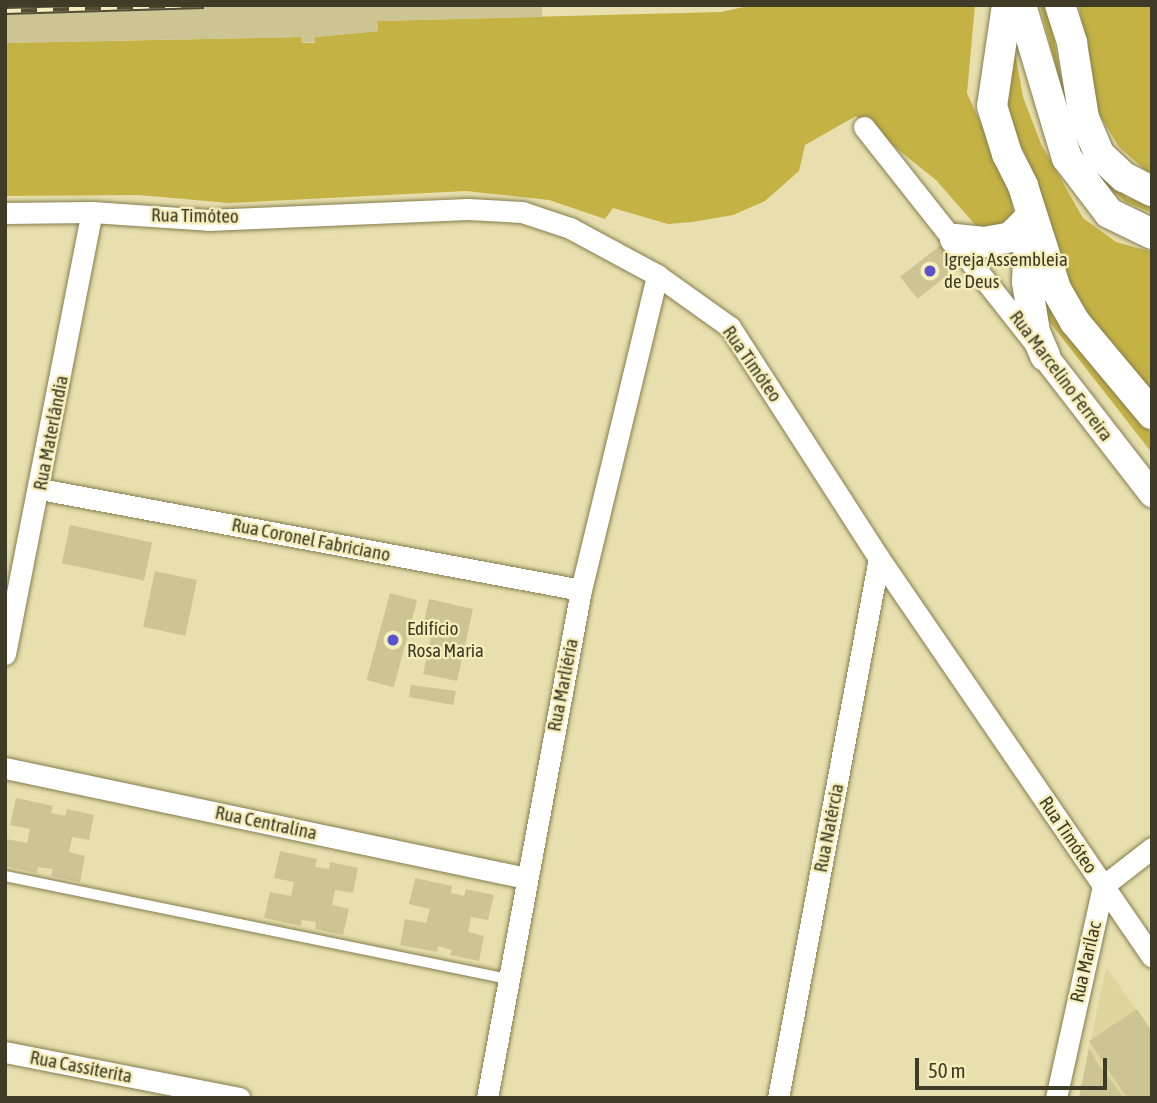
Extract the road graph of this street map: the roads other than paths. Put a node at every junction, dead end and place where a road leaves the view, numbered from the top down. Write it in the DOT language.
graph roads {
  1 [pos="1007,5"];
  2 [pos="1021,5"];
  3 [pos="1060,5"];
  4 [pos="864,127"];
  5 [pos="1152,191"];
  6 [pos="92,212"];
  7 [pos="5,213"];
  8 [pos="1030,217"];
  9 [pos="1152,234"];
  10 [pos="956,239"];
  11 [pos="657,275"];
  12 [pos="1045,356"];
  13 [pos="1152,414"];
  14 [pos="40,489"];
  15 [pos="1152,494"];
  16 [pos="879,558"];
  17 [pos="581,590"];
  18 [pos="5,653"];
  19 [pos="5,768"];
  20 [pos="1152,848"];
  21 [pos="5,876"];
  22 [pos="526,878"];
  23 [pos="1103,886"];
  24 [pos="1152,957"];
  25 [pos="508,979"];
  26 [pos="5,1052"];
  27 [pos="240,1098"];
  28 [pos="487,1098"];
  29 [pos="778,1098"];
  30 [pos="1056,1098"];
  1 -- 8 [label="main road"];
  2 -- 9 [label="main road"];
  3 -- 5 [label="main road"];
  4 -- 10 [label="street, Rua Marcelino Ferreira"];
  6 -- 7 [label="street, Rua Timóteo"];
  6 -- 11 [label="street, Rua Timóteo"];
  6 -- 14 [label="street, Rua Materlândia"];
  8 -- 10 [label="main road"];
  8 -- 12 [label="main road"];
  8 -- 13 [label="main road"];
  10 -- 12 [label="street, Rua Marcelino Ferreira"];
  11 -- 16 [label="street, Rua Timóteo"];
  11 -- 17 [label="street, Rua Marliéria"];
  12 -- 15 [label="street, Rua Marcelino Ferreira"];
  14 -- 17 [label="street, Rua Coronel Fabriciano"];
  14 -- 18 [label="street, Rua Materlândia"];
  16 -- 23 [label="street, Rua Timóteo"];
  16 -- 29 [label="street, Rua Natércia"];
  17 -- 22 [label="street, Rua Marliéria"];
  19 -- 22 [label="street, Rua Centralina"];
  20 -- 23 [label="street"];
  21 -- 25 [label="lane"];
  22 -- 25 [label="street, Rua Marliéria"];
  23 -- 24 [label="street, Rua Timóteo"];
  23 -- 30 [label="street, Rua Marilac"];
  25 -- 28 [label="street, Rua Marliéria"];
  26 -- 27 [label="street, Rua Cassiterita"];
}
